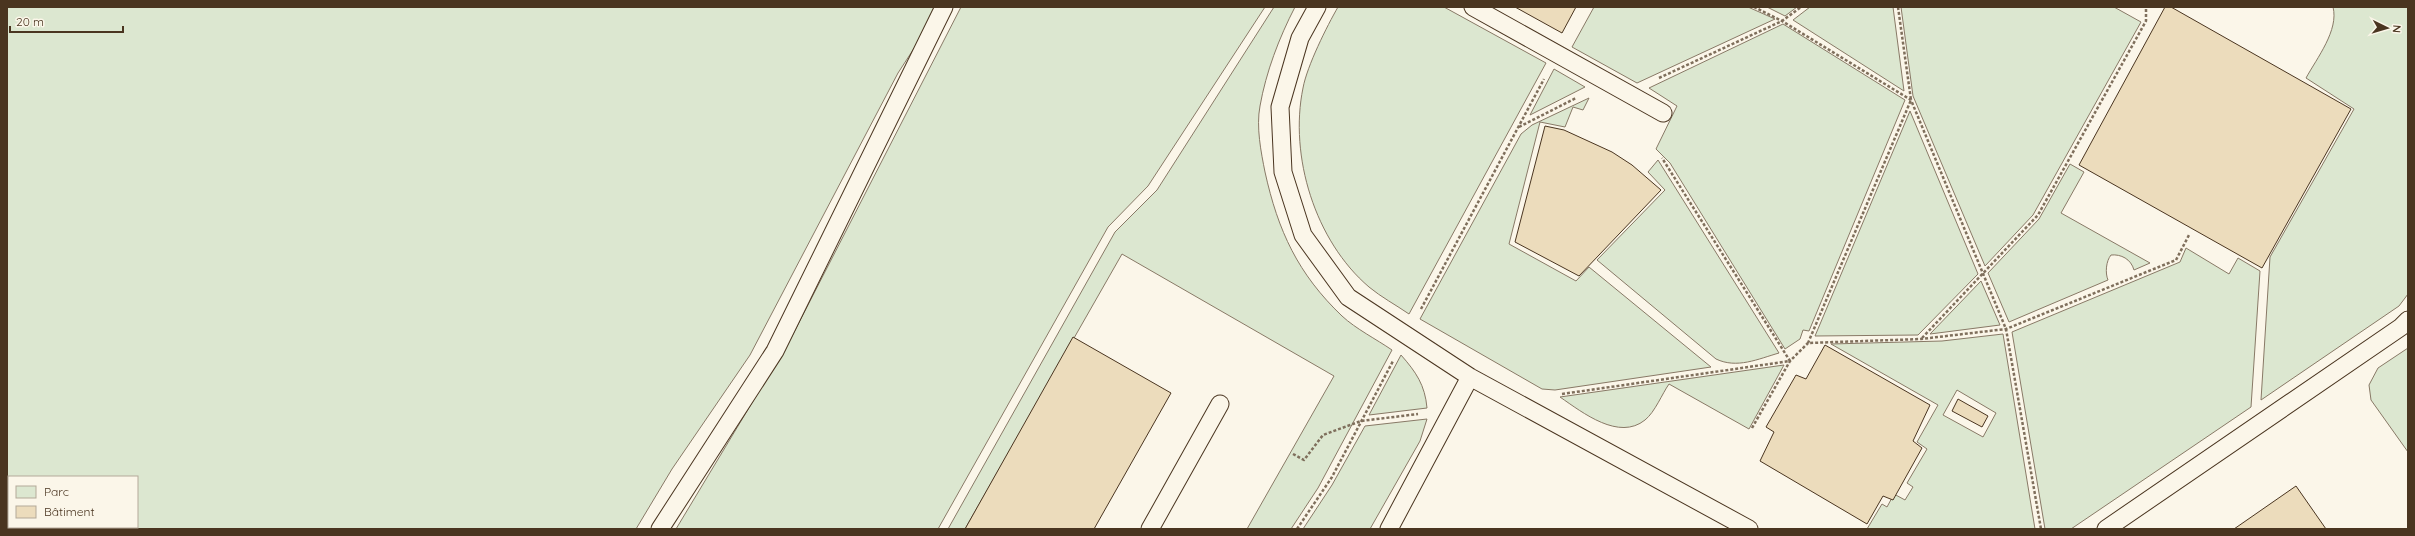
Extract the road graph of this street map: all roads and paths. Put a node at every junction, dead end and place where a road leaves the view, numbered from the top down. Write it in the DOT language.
graph roads {
  1 [pos="944,7"];
  2 [pos="1318,7"];
  3 [pos="1473,7"];
  4 [pos="1754,7"];
  5 [pos="1802,7"];
  6 [pos="1898,7"];
  7 [pos="2146,7"];
  8 [pos="1782,21"];
  9 [pos="1557,54"];
  10 [pos="1607,82"];
  11 [pos="1626,93"];
  12 [pos="1911,100"];
  13 [pos="1663,113"];
  14 [pos="1519,127"];
  15 [pos="1662,158"];
  16 [pos="2189,235"];
  17 [pos="1983,274"];
  18 [pos="2405,323"];
  19 [pos="2006,329"];
  20 [pos="1407,336"];
  21 [pos="1921,339"];
  22 [pos="1808,343"];
  23 [pos="1790,361"];
  24 [pos="1470,377"];
  25 [pos="1561,394"];
  26 [pos="1220,404"];
  27 [pos="1452,409"];
  28 [pos="1361,421"];
  29 [pos="1752,428"];
  30 [pos="1293,454"];
  31 [pos="660,529"];
  32 [pos="1150,529"];
  33 [pos="1297,529"];
  34 [pos="1389,529"];
  35 [pos="1749,529"];
  36 [pos="2041,529"];
  37 [pos="2106,529"];
  1 -- 31 [label="lane"];
  2 -- 20 [label="lane"];
  3 -- 9 [label="lane"];
  4 -- 8 [label="path"];
  5 -- 8 [label="path"];
  6 -- 12 [label="path"];
  7 -- 17 [label="path"];
  8 -- 11 [label="path"];
  8 -- 12 [label="path"];
  9 -- 10 [label="lane"];
  9 -- 14 [label="path"];
  10 -- 11 [label="lane"];
  10 -- 14 [label="path"];
  11 -- 13 [label="lane"];
  12 -- 17 [label="path"];
  12 -- 22 [label="path"];
  14 -- 20 [label="path"];
  15 -- 23 [label="path"];
  16 -- 19 [label="path"];
  17 -- 19 [label="path"];
  17 -- 21 [label="path"];
  18 -- 37 [label="lane"];
  19 -- 21 [label="path"];
  19 -- 36 [label="path"];
  20 -- 24 [label="lane"];
  20 -- 28 [label="path"];
  21 -- 22 [label="path"];
  22 -- 23 [label="path"];
  23 -- 25 [label="path"];
  23 -- 29 [label="path"];
  24 -- 27 [label="lane"];
  24 -- 35 [label="lane"];
  26 -- 32 [label="lane"];
  27 -- 28 [label="path"];
  27 -- 34 [label="lane"];
  28 -- 30 [label="path"];
  28 -- 33 [label="path"];
}
